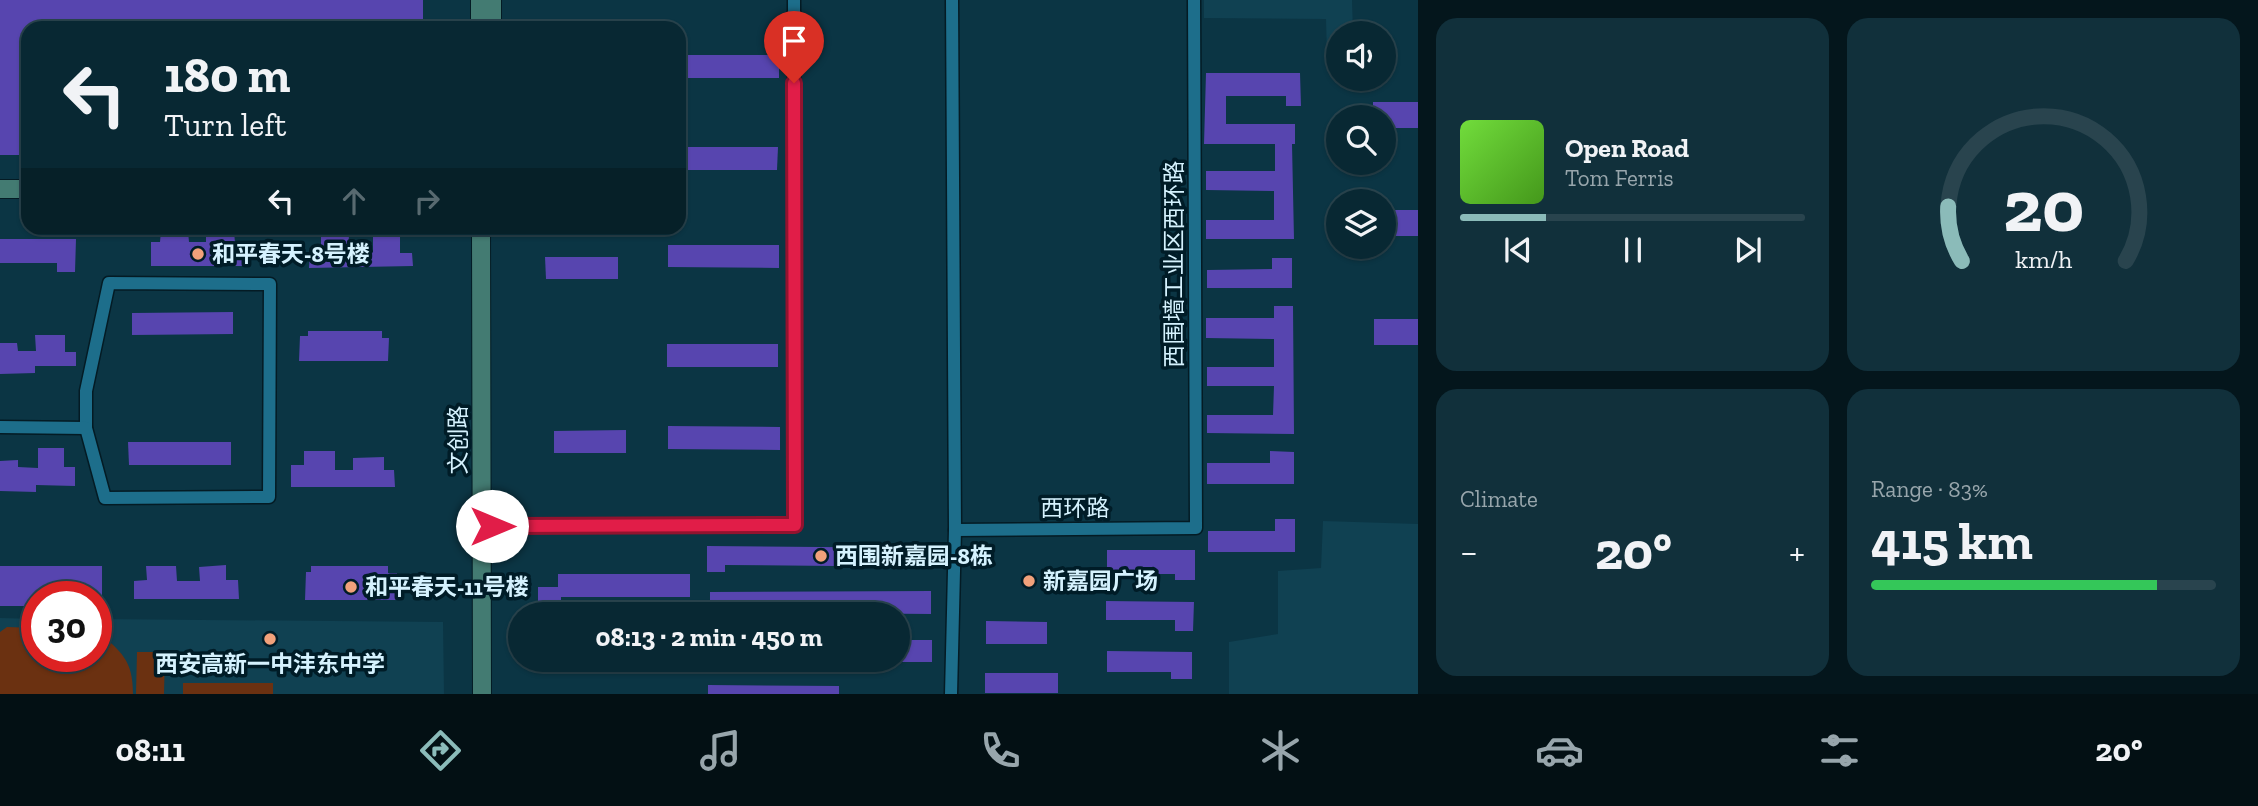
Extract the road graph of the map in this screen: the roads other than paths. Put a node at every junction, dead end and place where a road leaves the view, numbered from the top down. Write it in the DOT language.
graph roads {
  1 [pos="480,0"];
  2 [pos="492,0"];
  3 [pos="794,0"];
  4 [pos="952,0"];
  5 [pos="1194,0"];
  6 [pos="480,21"];
  7 [pos="492,21"];
  8 [pos="0,189"];
  9 [pos="21,189"];
  10 [pos="481,235"];
  11 [pos="492,235"];
  12 [pos="0,427"];
  13 [pos="86,428"];
  14 [pos="487,526"];
  15 [pos="1196,528"];
  16 [pos="955,530"];
  17 [pos="482,694"];
  18 [pos="492,694"];
  19 [pos="951,694"];
  1 -- 6 [label="street"];
  2 -- 7 [label="street"];
  3 -- 14 [label="street"];
  4 -- 16 [label="street"];
  5 -- 15 [label="street, 西围墙工业区西环路"];
  8 -- 9 [label="street"];
  10 -- 14 [label="street, 文创路"];
  11 -- 14 [label="street, 文创路"];
  12 -- 13 [label="street"];
  13 -- 13 [label="street"];
  14 -- 17 [label="street, 文创路"];
  14 -- 18 [label="street, 文创路"];
  15 -- 16 [label="street, 西环路"];
  16 -- 19 [label="street"];
}
